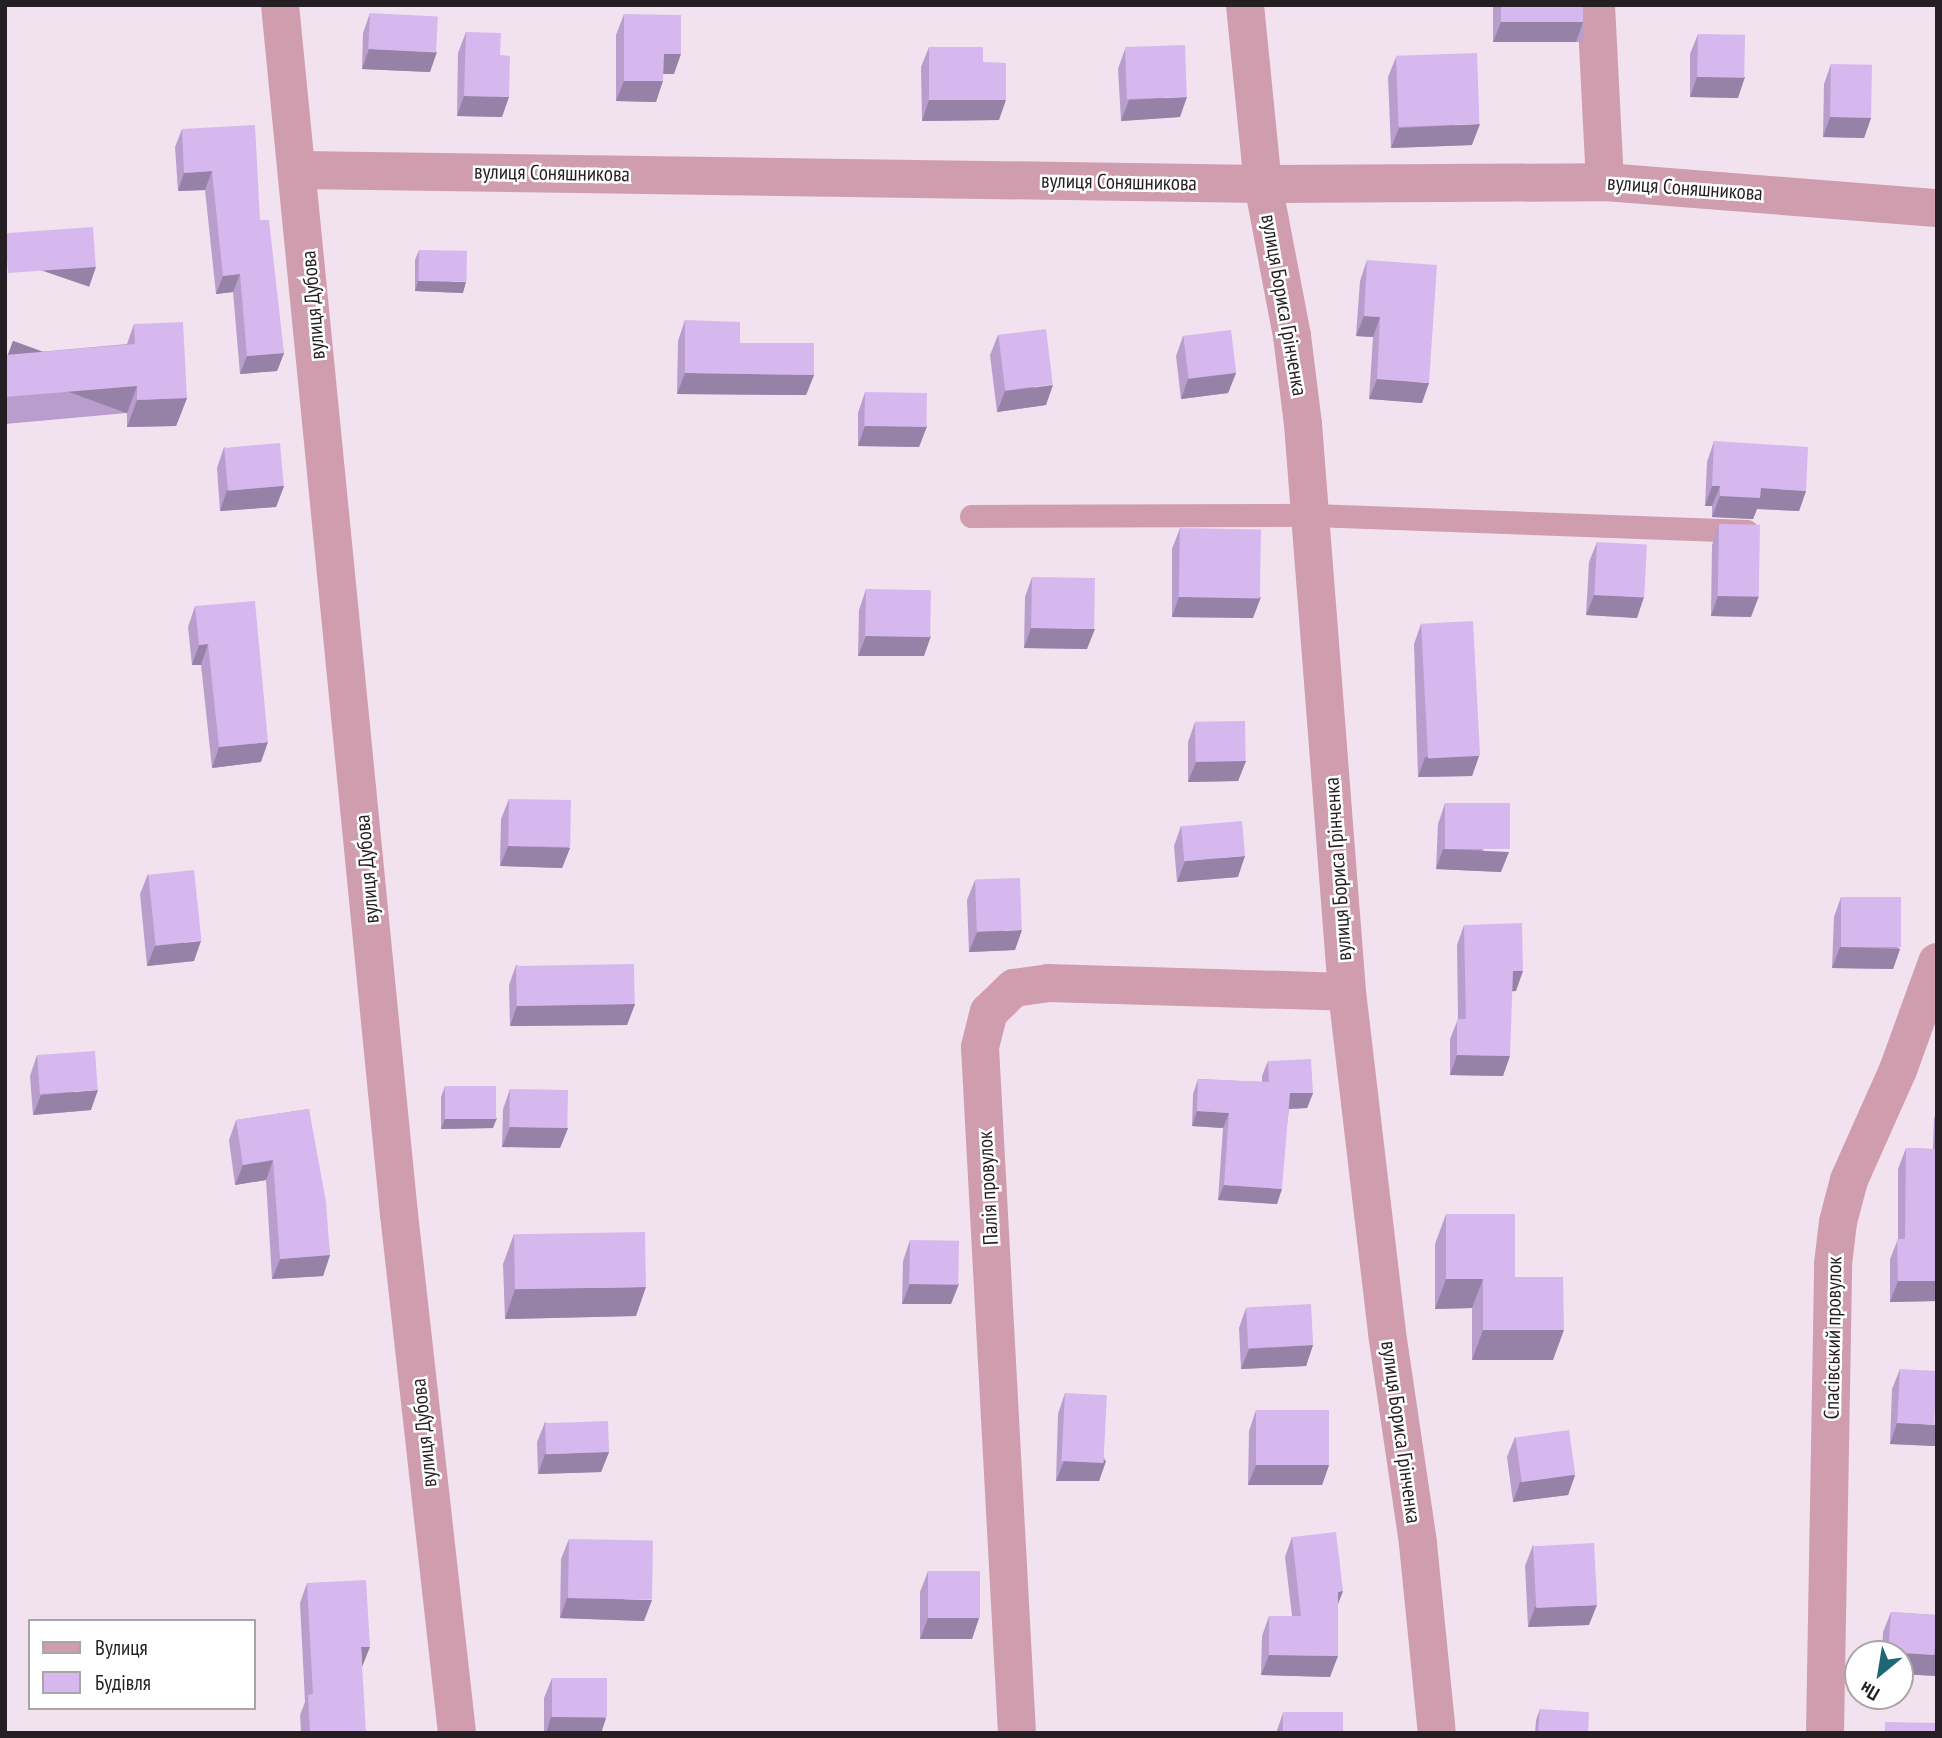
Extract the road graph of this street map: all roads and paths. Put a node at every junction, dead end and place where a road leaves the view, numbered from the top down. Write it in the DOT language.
graph roads {
  1 [pos="280,5"];
  2 [pos="1245,5"];
  3 [pos="1596,5"];
  4 [pos="300,170"];
  5 [pos="1605,182"];
  6 [pos="1263,184"];
  7 [pos="1937,208"];
  8 [pos="971,516"];
  9 [pos="1313,516"];
  10 [pos="1750,531"];
  11 [pos="1937,962"];
  12 [pos="1347,992"];
  13 [pos="457,1733"];
  14 [pos="1017,1733"];
  15 [pos="1437,1733"];
  16 [pos="1825,1733"];
  1 -- 4 [label="street, вулиця Дубова"];
  2 -- 6 [label="street, вулиця Бориса Грінченка"];
  3 -- 5 [label="street"];
  4 -- 6 [label="street, вулиця Соняшникова"];
  4 -- 13 [label="street, вулиця Дубова"];
  5 -- 6 [label="street, вулиця Соняшникова"];
  5 -- 7 [label="street, вулиця Соняшникова"];
  6 -- 9 [label="street, вулиця Бориса Грінченка"];
  8 -- 9 [label="lane"];
  9 -- 10 [label="lane"];
  9 -- 12 [label="street, вулиця Бориса Грінченка"];
  11 -- 16 [label="street, Спасівський провулок"];
  12 -- 14 [label="street, Палія провулок"];
  12 -- 15 [label="street, вулиця Бориса Грінченка"];
}
